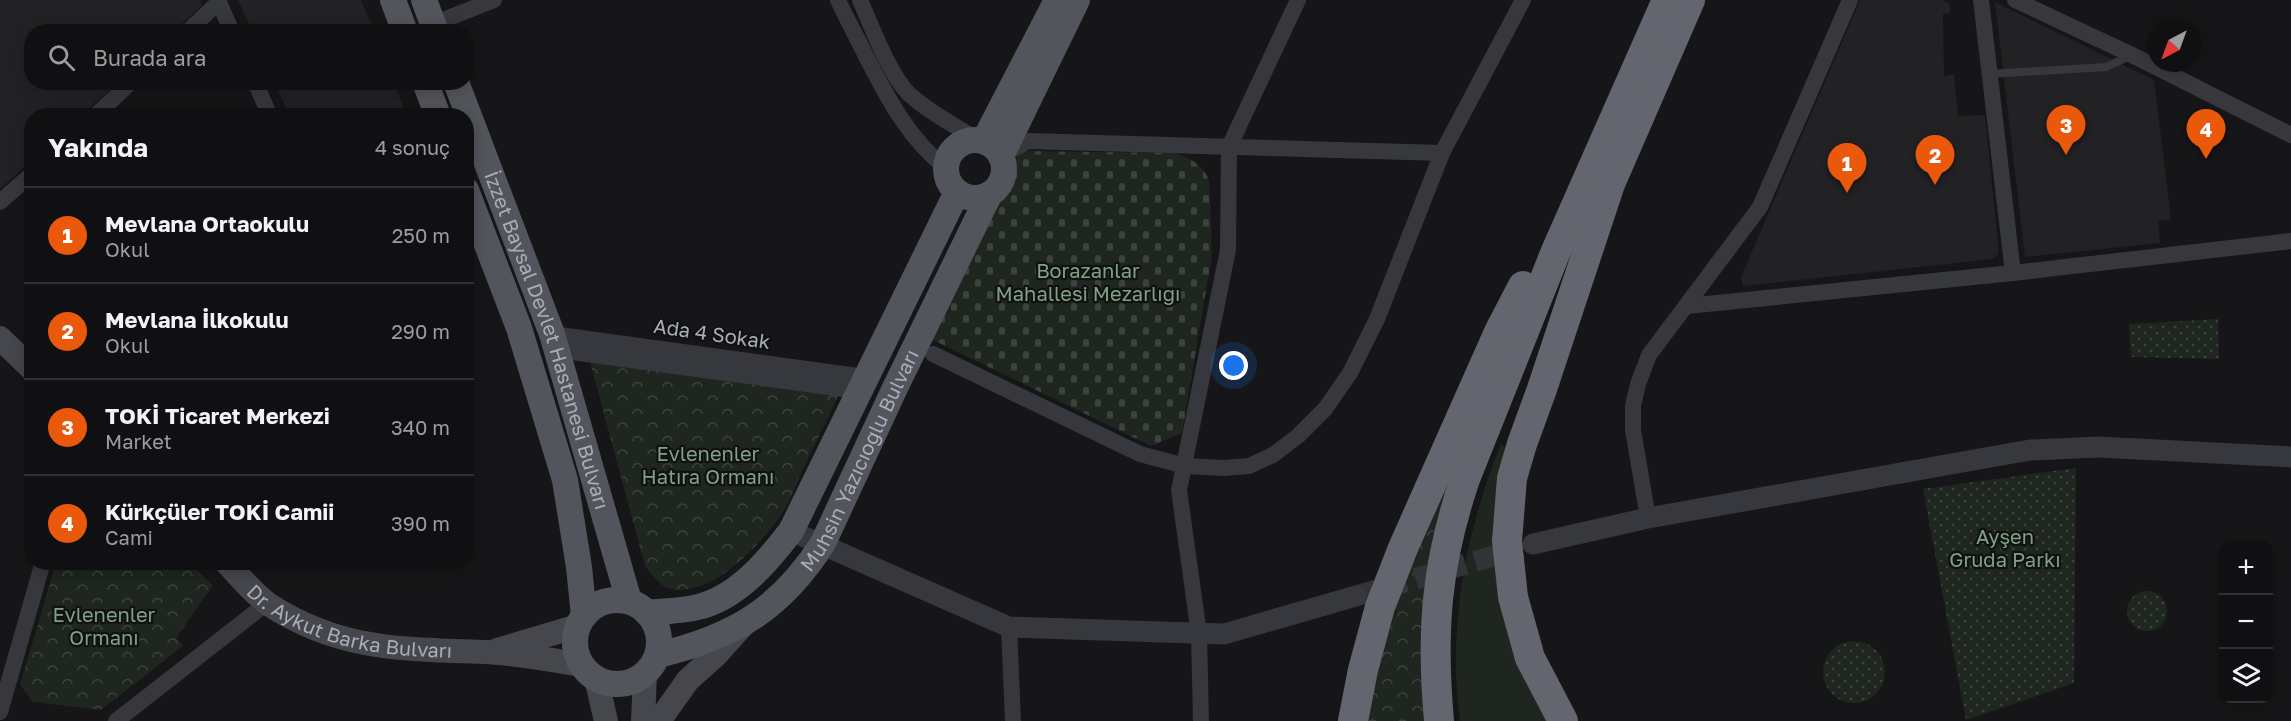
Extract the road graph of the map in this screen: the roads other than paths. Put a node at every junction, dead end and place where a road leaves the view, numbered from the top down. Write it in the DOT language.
graph roads {
  1 [pos="393,0"];
  2 [pos="424,0"];
  3 [pos="494,0"];
  4 [pos="838,0"];
  5 [pos="860,0"];
  6 [pos="1057,0"];
  7 [pos="1077,0"];
  8 [pos="1298,0"];
  9 [pos="1523,0"];
  10 [pos="1667,0"];
  11 [pos="1690,0"];
  12 [pos="1850,0"];
  13 [pos="1981,0"];
  14 [pos="2015,0"];
  15 [pos="219,1"];
  16 [pos="195,24"];
  17 [pos="229,24"];
  18 [pos="402,24"];
  19 [pos="433,24"];
  20 [pos="443,24"];
  21 [pos="2132,55"];
  22 [pos="1990,74"];
  23 [pos="123,90"];
  24 [pos="259,90"];
  25 [pos="428,90"];
  26 [pos="459,90"];
  27 [pos="103,108"];
  28 [pos="266,108"];
  29 [pos="435,108"];
  30 [pos="466,108"];
  31 [pos="474,129"];
  32 [pos="2291,135"];
  33 [pos="987,146"];
  34 [pos="1229,147"];
  35 [pos="1443,153"];
  36 [pos="24,181"];
  37 [pos="952,181"];
  38 [pos="1610,184"];
  39 [pos="1580,194"];
  40 [pos="989,195"];
  41 [pos="0,202"];
  42 [pos="474,211"];
  43 [pos="2291,241"];
  44 [pos="2013,273"];
  45 [pos="1687,306"];
  46 [pos="0,338"];
  47 [pos="555,342"];
  48 [pos="933,354"];
  49 [pos="24,361"];
  50 [pos="862,384"];
  51 [pos="2291,457"];
  52 [pos="1185,466"];
  53 [pos="1648,518"];
  54 [pos="791,531"];
  55 [pos="823,543"];
  56 [pos="1533,544"];
  57 [pos="41,570"];
  58 [pos="234,570"];
  59 [pos="1356,596"];
  60 [pos="267,603"];
  61 [pos="638,607"];
  62 [pos="581,621"];
  63 [pos="747,621"];
  64 [pos="1009,627"];
  65 [pos="1199,634"];
  66 [pos="488,652"];
  67 [pos="651,664"];
  68 [pos="589,671"];
  69 [pos="0,712"];
  70 [pos="116,721"];
  71 [pos="606,721"];
  72 [pos="643,721"];
  73 [pos="659,721"];
  74 [pos="1013,721"];
  75 [pos="1201,721"];
  76 [pos="1353,721"];
  77 [pos="1439,721"];
  78 [pos="1452,721"];
  79 [pos="1563,721"];
  1 -- 18 [label="main road"];
  2 -- 19 [label="main road"];
  3 -- 20 [label="street"];
  4 -- 37 [label="street"];
  5 -- 33 [label="street"];
  6 -- 33 [label="main road"];
  7 -- 33 [label="main road"];
  8 -- 34 [label="street"];
  9 -- 35 [label="street"];
  10 -- 39 [label="highway"];
  11 -- 38 [label="highway"];
  12 -- 45 [label="street"];
  13 -- 22 [label="street"];
  14 -- 21 [label="street"];
  15 -- 16 [label="street"];
  15 -- 17 [label="street"];
  21 -- 22 [label="lane"];
  21 -- 32 [label="street"];
  22 -- 44 [label="street"];
  23 -- 27 [label="street"];
  24 -- 28 [label="street"];
  25 -- 29 [label="main road"];
  26 -- 30 [label="main road, İzzet Baysal Devlet Hastanesi Bulvarı"];
  31 -- 47 [label="main road, İzzet Baysal Devlet Hastanesi Bulvarı"];
  33 -- 34 [label="street"];
  33 -- 37 [label="main road"];
  33 -- 40 [label="main road"];
  34 -- 35 [label="street"];
  34 -- 52 [label="street"];
  35 -- 52 [label="street"];
  36 -- 41 [label="street"];
  37 -- 40 [label="main road"];
  37 -- 50 [label="main road, Muhsin Yazıcıoğlu Bulvarı"];
  38 -- 78 [label="highway"];
  38 -- 79 [label="highway"];
  39 -- 76 [label="highway"];
  39 -- 77 [label="highway"];
  40 -- 55 [label="main road, Muhsin Yazıcıoğlu Bulvarı"];
  42 -- 62 [label="main road, İzzet Baysal Devlet Hastanesi Bulvarı"];
  43 -- 44 [label="street"];
  44 -- 45 [label="street"];
  45 -- 53 [label="street"];
  46 -- 49 [label="main road"];
  47 -- 50 [label="street, Ada 4 Sokak"];
  47 -- 61 [label="main road, İzzet Baysal Devlet Hastanesi Bulvarı"];
  48 -- 52 [label="street"];
  50 -- 54 [label="main road, Muhsin Yazıcıoğlu Bulvarı"];
  51 -- 53 [label="street"];
  52 -- 65 [label="street"];
  53 -- 56 [label="street"];
  54 -- 55 [label="street"];
  54 -- 61 [label="main road, Muhsin Yazıcıoğlu Bulvarı"];
  55 -- 63 [label="main road, Muhsin Yazıcıoğlu Bulvarı"];
  55 -- 64 [label="street"];
  57 -- 69 [label="street"];
  58 -- 60 [label="main road, Dr. Aykut Barka Bulvarı"];
  59 -- 65 [label="street"];
  60 -- 66 [label="main road, Dr. Aykut Barka Bulvarı"];
  60 -- 70 [label="street"];
  61 -- 62 [label="main road"];
  61 -- 67 [label="main road"];
  62 -- 66 [label="main road, Dr. Aykut Barka Bulvarı"];
  62 -- 68 [label="main road"];
  63 -- 67 [label="main road, Muhsin Yazıcıoğlu Bulvarı"];
  63 -- 73 [label="main road"];
  64 -- 65 [label="street"];
  64 -- 74 [label="street"];
  65 -- 75 [label="street"];
  66 -- 68 [label="main road, Dr. Aykut Barka Bulvarı"];
  67 -- 68 [label="main road"];
  67 -- 72 [label="main road"];
  68 -- 71 [label="main road"];
}
